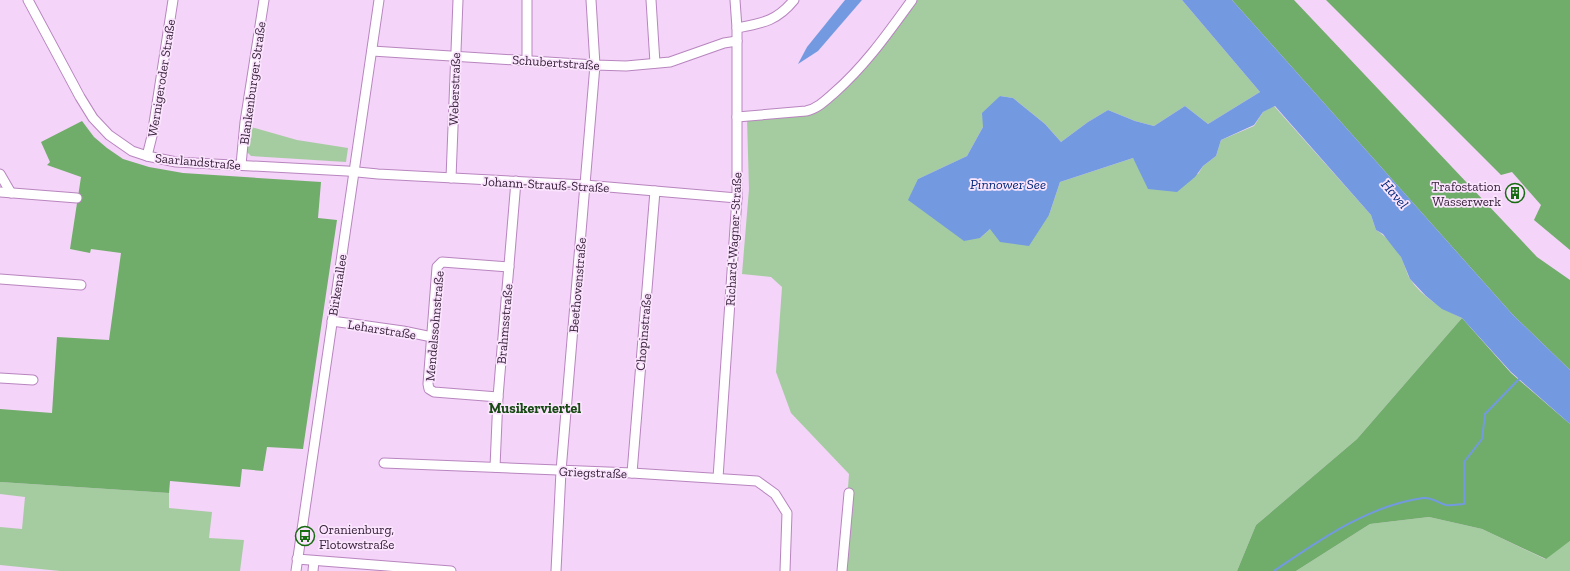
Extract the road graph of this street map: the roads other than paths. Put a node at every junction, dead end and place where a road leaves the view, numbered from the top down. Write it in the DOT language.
graph roads {
  1 [pos="28,0"];
  2 [pos="173,0"];
  3 [pos="264,0"];
  4 [pos="379,0"];
  5 [pos="458,0"];
  6 [pos="527,0"];
  7 [pos="591,0"];
  8 [pos="651,0"];
  9 [pos="735,0"];
  10 [pos="794,0"];
  11 [pos="912,0"];
  12 [pos="737,28"];
  13 [pos="737,41"];
  14 [pos="372,51"];
  15 [pos="455,55"];
  16 [pos="527,61"];
  17 [pos="655,63"];
  18 [pos="595,65"];
  19 [pos="737,117"];
  20 [pos="147,156"];
  21 [pos="242,165"];
  22 [pos="354,172"];
  23 [pos="0,174"];
  24 [pos="451,178"];
  25 [pos="516,181"];
  26 [pos="585,185"];
  27 [pos="655,191"];
  28 [pos="0,192"];
  29 [pos="10,193"];
  30 [pos="77,198"];
  31 [pos="736,198"];
  32 [pos="509,267"];
  33 [pos="0,279"];
  34 [pos="80,285"];
  35 [pos="332,321"];
  36 [pos="432,337"];
  37 [pos="0,378"];
  38 [pos="33,380"];
  39 [pos="498,397"];
  40 [pos="384,463"];
  41 [pos="495,467"];
  42 [pos="561,471"];
  43 [pos="632,474"];
  44 [pos="718,478"];
  45 [pos="849,493"];
  46 [pos="297,559"];
  47 [pos="314,561"];
  48 [pos="296,571"];
  49 [pos="313,571"];
  50 [pos="451,571"];
  51 [pos="556,571"];
  52 [pos="785,571"];
  53 [pos="842,571"];
  1 -- 20 [label="street, Saarlandstraße"];
  2 -- 20 [label="street, Wernigeroder Straße"];
  3 -- 21 [label="street, Blankenburger Straße"];
  4 -- 14 [label="street, Birkenallee"];
  5 -- 15 [label="street, Weberstraße"];
  6 -- 16 [label="street"];
  7 -- 18 [label="street, Beethovenstraße"];
  8 -- 17 [label="street"];
  9 -- 12 [label="street, Richard-Wagner-Straße"];
  10 -- 12 [label="street"];
  11 -- 19 [label="street"];
  12 -- 13 [label="street, Richard-Wagner-Straße"];
  13 -- 17 [label="street, Schubertstraße"];
  13 -- 19 [label="street, Richard-Wagner-Straße"];
  14 -- 15 [label="street, Schubertstraße"];
  14 -- 22 [label="street, Birkenallee"];
  15 -- 16 [label="street, Schubertstraße"];
  15 -- 24 [label="street, Weberstraße"];
  16 -- 18 [label="street, Schubertstraße"];
  17 -- 18 [label="street, Schubertstraße"];
  18 -- 26 [label="street, Beethovenstraße"];
  19 -- 31 [label="street, Richard-Wagner-Straße"];
  20 -- 21 [label="street, Saarlandstraße"];
  21 -- 22 [label="street, Saarlandstraße"];
  22 -- 24 [label="street, Johann-Strauß-Straße"];
  22 -- 35 [label="street, Birkenallee"];
  23 -- 29 [label="street"];
  24 -- 25 [label="street, Johann-Strauß-Straße"];
  25 -- 26 [label="street, Johann-Strauß-Straße"];
  25 -- 32 [label="street, Brahmsstraße"];
  26 -- 27 [label="street, Johann-Strauß-Straße"];
  26 -- 42 [label="street, Beethovenstraße"];
  27 -- 31 [label="street, Johann-Strauß-Straße"];
  27 -- 43 [label="street, Chopinstraße"];
  28 -- 29 [label="street"];
  29 -- 30 [label="street"];
  31 -- 44 [label="street, Richard-Wagner-Straße"];
  32 -- 36 [label="street, Mendelssohnstraße"];
  32 -- 39 [label="street, Brahmsstraße"];
  33 -- 34 [label="street"];
  35 -- 36 [label="street, Leharstraße"];
  35 -- 46 [label="street, Birkenallee"];
  36 -- 39 [label="street, Mendelssohnstraße"];
  37 -- 38 [label="street"];
  39 -- 41 [label="street, Brahmsstraße"];
  40 -- 41 [label="street, Griegstraße"];
  41 -- 42 [label="street, Griegstraße"];
  42 -- 43 [label="street, Griegstraße"];
  42 -- 51 [label="street, Beethovenstraße"];
  43 -- 44 [label="street, Griegstraße"];
  44 -- 52 [label="street, Griegstraße"];
  45 -- 53 [label="street"];
  46 -- 47 [label="street"];
  46 -- 48 [label="street, Birkenallee"];
  47 -- 49 [label="street"];
  47 -- 50 [label="street"];
}
